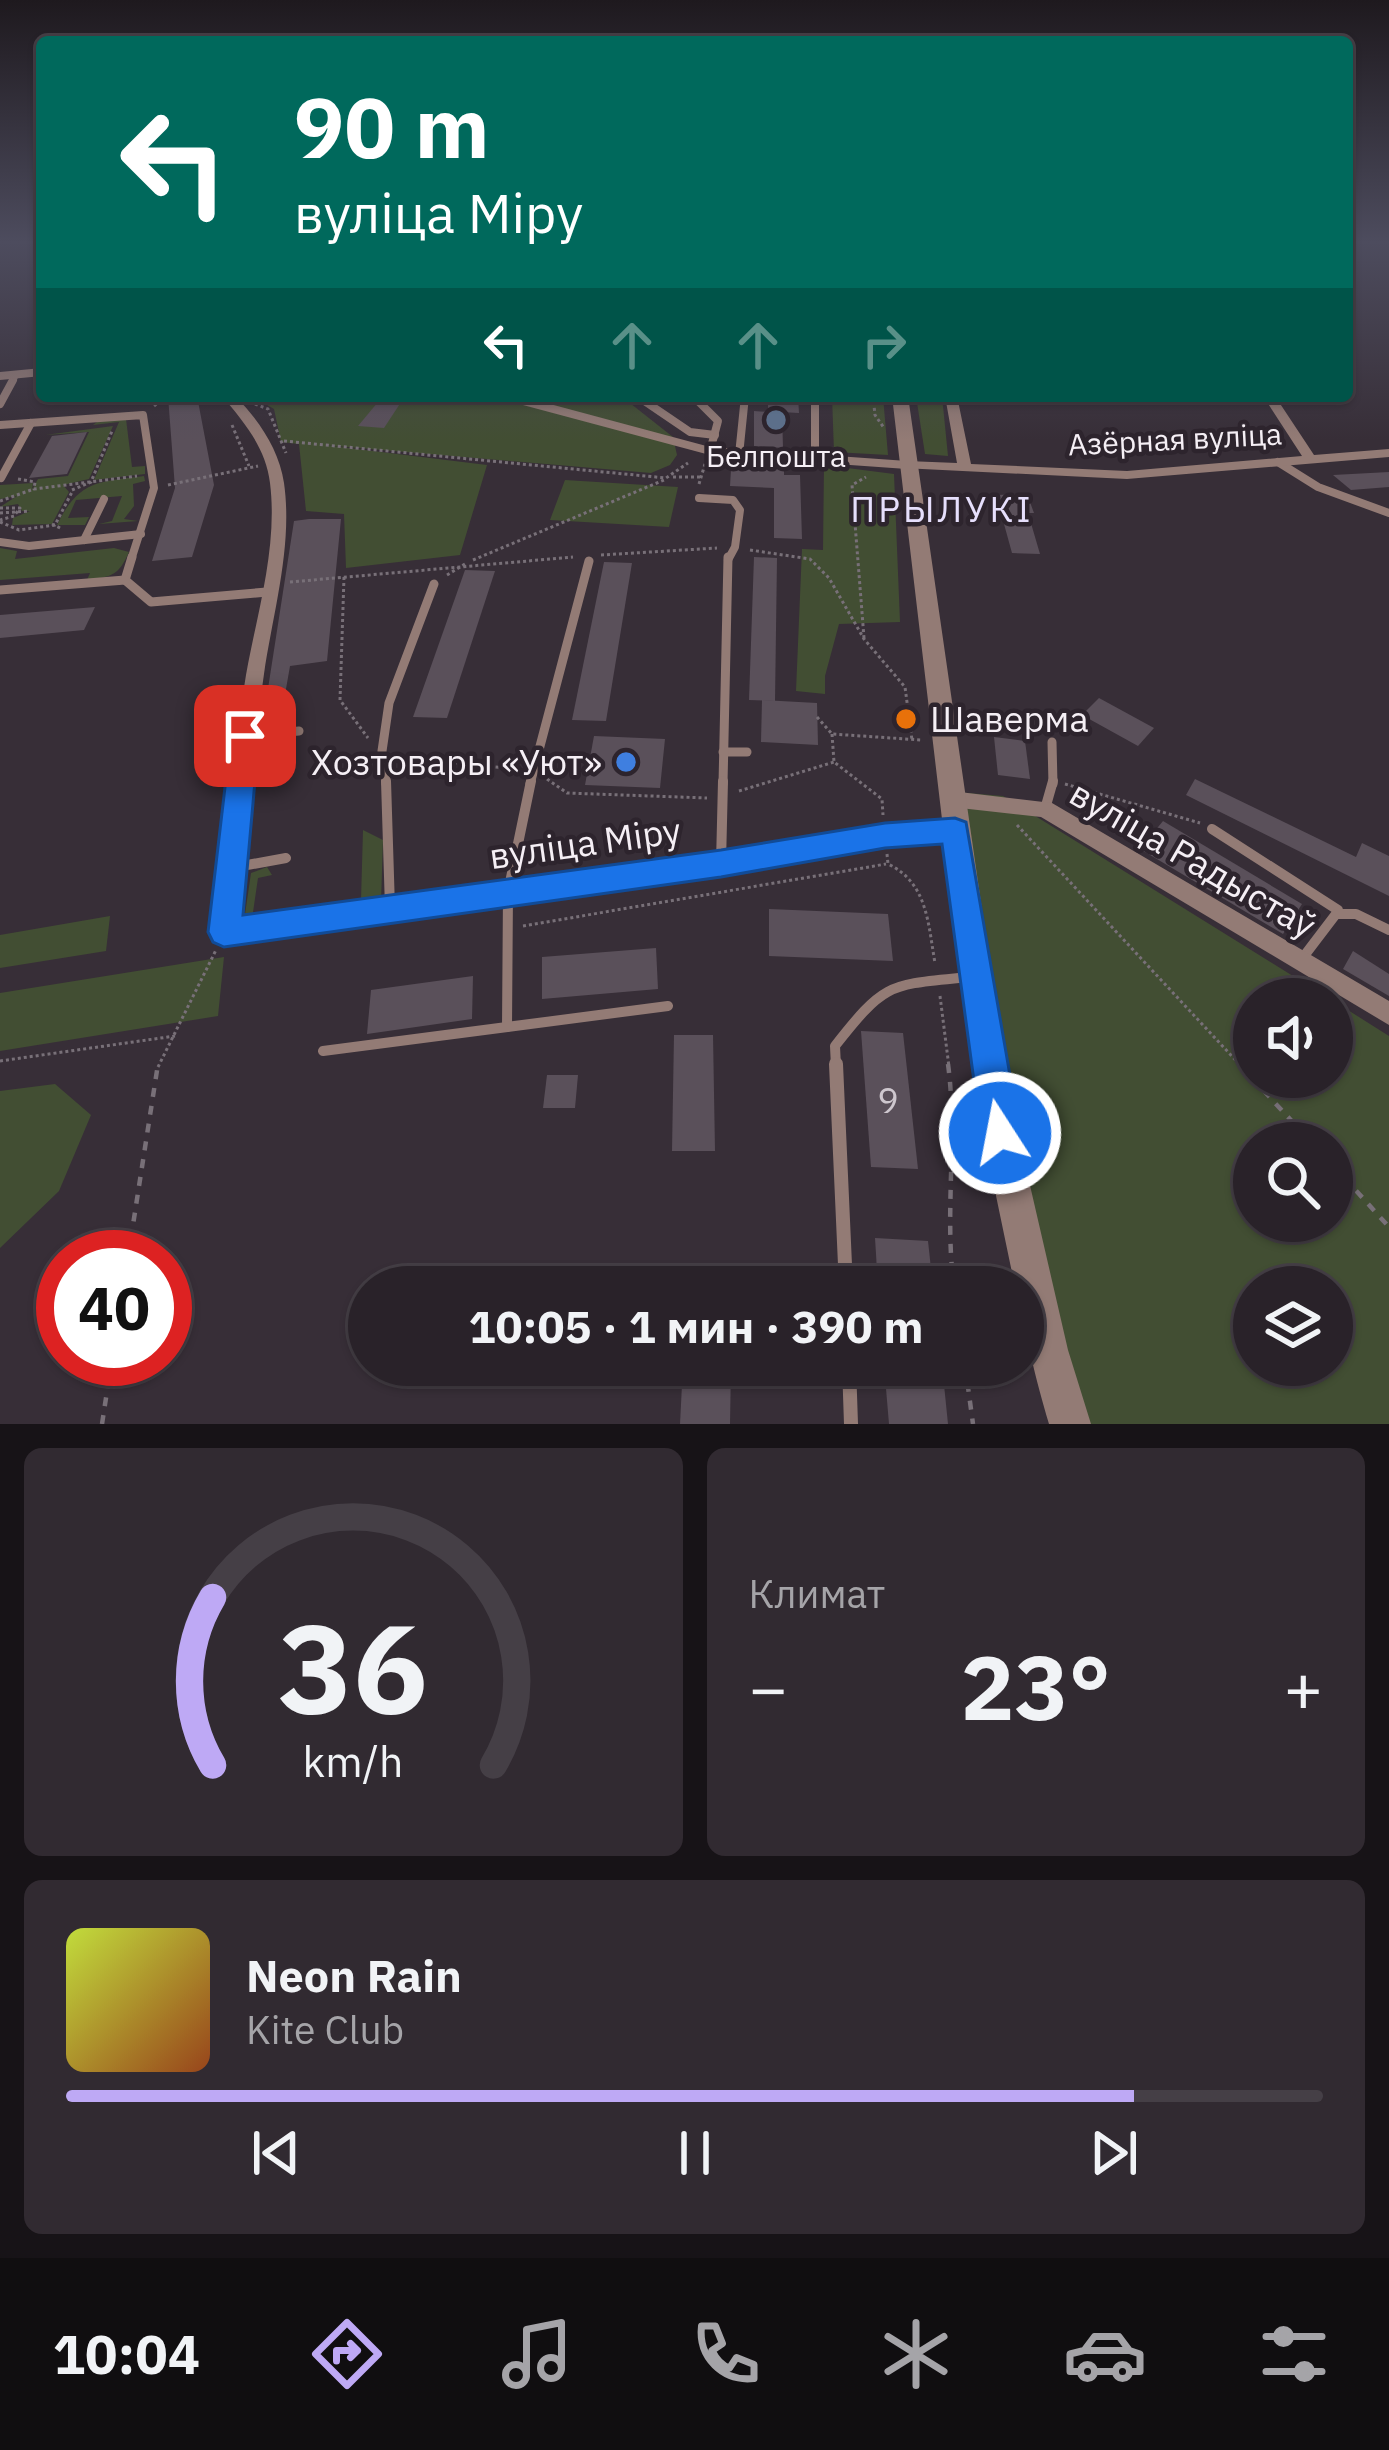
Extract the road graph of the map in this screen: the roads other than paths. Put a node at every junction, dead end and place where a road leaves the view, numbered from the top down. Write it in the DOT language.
graph roads {
  1 [pos="36,373"];
  2 [pos="16,375"];
  3 [pos="0,376"];
  4 [pos="234,402"];
  5 [pos="527,402"];
  6 [pos="646,402"];
  7 [pos="699,402"];
  8 [pos="745,402"];
  9 [pos="815,402"];
  10 [pos="901,402"];
  11 [pos="952,402"];
  12 [pos="1273,402"];
  13 [pos="0,404"];
  14 [pos="31,423"];
  15 [pos="0,425"];
  16 [pos="715,435"];
  17 [pos="693,448"];
  18 [pos="710,451"];
  19 [pos="1389,453"];
  20 [pos="739,454"];
  21 [pos="1310,459"];
  22 [pos="815,460"];
  23 [pos="1278,462"];
  24 [pos="688,463"];
  25 [pos="907,465"];
  26 [pos="964,468"];
  27 [pos="1,478"];
  28 [pos="699,498"];
  29 [pos="104,499"];
  30 [pos="1389,513"];
  31 [pos="141,534"];
  32 [pos="84,540"];
  33 [pos="0,542"];
  34 [pos="589,561"];
  35 [pos="125,580"];
  36 [pos="434,584"];
  37 [pos="267,588"];
  38 [pos="0,590"];
  39 [pos="299,730"];
  40 [pos="245,736"];
  41 [pos="1052,742"];
  42 [pos="723,752"];
  43 [pos="747,752"];
  44 [pos="1045,809"];
  45 [pos="953,815"];
  46 [pos="1212,830"];
  47 [pos="286,858"];
  48 [pos="721,863"];
  49 [pos="231,868"];
  50 [pos="508,892"];
  51 [pos="390,908"];
  52 [pos="1339,910"];
  53 [pos="1389,930"];
  54 [pos="1301,959"];
  55 [pos="975,977"];
  56 [pos="668,1006"];
  57 [pos="1389,1014"];
  58 [pos="507,1027"];
  59 [pos="323,1051"];
  60 [pos="844,1266"];
  61 [pos="850,1386"];
  62 [pos="851,1424"];
  63 [pos="1070,1424"];
  1 -- 2 [label="street"];
  2 -- 3 [label="street"];
  2 -- 13 [label="lane"];
  4 -- 37 [label="street"];
  5 -- 17 [label="lane"];
  6 -- 16 [label="lane"];
  7 -- 16 [label="lane"];
  8 -- 20 [label="lane"];
  9 -- 22 [label="lane"];
  10 -- 25 [label="street"];
  11 -- 26 [label="street"];
  12 -- 21 [label="street"];
  14 -- 15 [label="lane"];
  14 -- 27 [label="lane"];
  14 -- 31 [label="lane"];
  16 -- 18 [label="lane"];
  17 -- 18 [label="lane"];
  17 -- 24 [label="lane"];
  18 -- 20 [label="lane"];
  19 -- 21 [label="street, Азёрная вуліца"];
  20 -- 22 [label="lane"];
  21 -- 23 [label="street, Азёрная вуліца"];
  22 -- 25 [label="lane"];
  23 -- 26 [label="street, Азёрная вуліца"];
  23 -- 30 [label="lane"];
  25 -- 26 [label="street, Азёрная вуліца"];
  25 -- 45 [label="street"];
  28 -- 42 [label="lane"];
  29 -- 32 [label="lane"];
  31 -- 32 [label="lane"];
  31 -- 35 [label="lane"];
  32 -- 33 [label="lane"];
  34 -- 50 [label="lane"];
  35 -- 37 [label="lane"];
  35 -- 38 [label="lane"];
  36 -- 51 [label="lane"];
  37 -- 40 [label="street"];
  39 -- 40 [label="lane"];
  40 -- 49 [label="street"];
  41 -- 44 [label="lane"];
  42 -- 43 [label="lane"];
  42 -- 48 [label="lane"];
  44 -- 45 [label="street, вуліца Радыстаў"];
  44 -- 54 [label="street, вуліца Радыстаў"];
  45 -- 48 [label="street, вуліца Міру"];
  45 -- 55 [label="street"];
  46 -- 52 [label="lane"];
  47 -- 49 [label="lane"];
  48 -- 50 [label="street, вуліца Міру"];
  49 -- 51 [label="street, вуліца Міру"];
  50 -- 51 [label="street, вуліца Міру"];
  50 -- 58 [label="lane"];
  52 -- 53 [label="lane"];
  52 -- 54 [label="lane"];
  54 -- 57 [label="street, вуліца Радыстаў"];
  55 -- 60 [label="lane"];
  55 -- 63 [label="street"];
  56 -- 58 [label="lane"];
  58 -- 59 [label="lane"];
  61 -- 62 [label="lane"];
}
